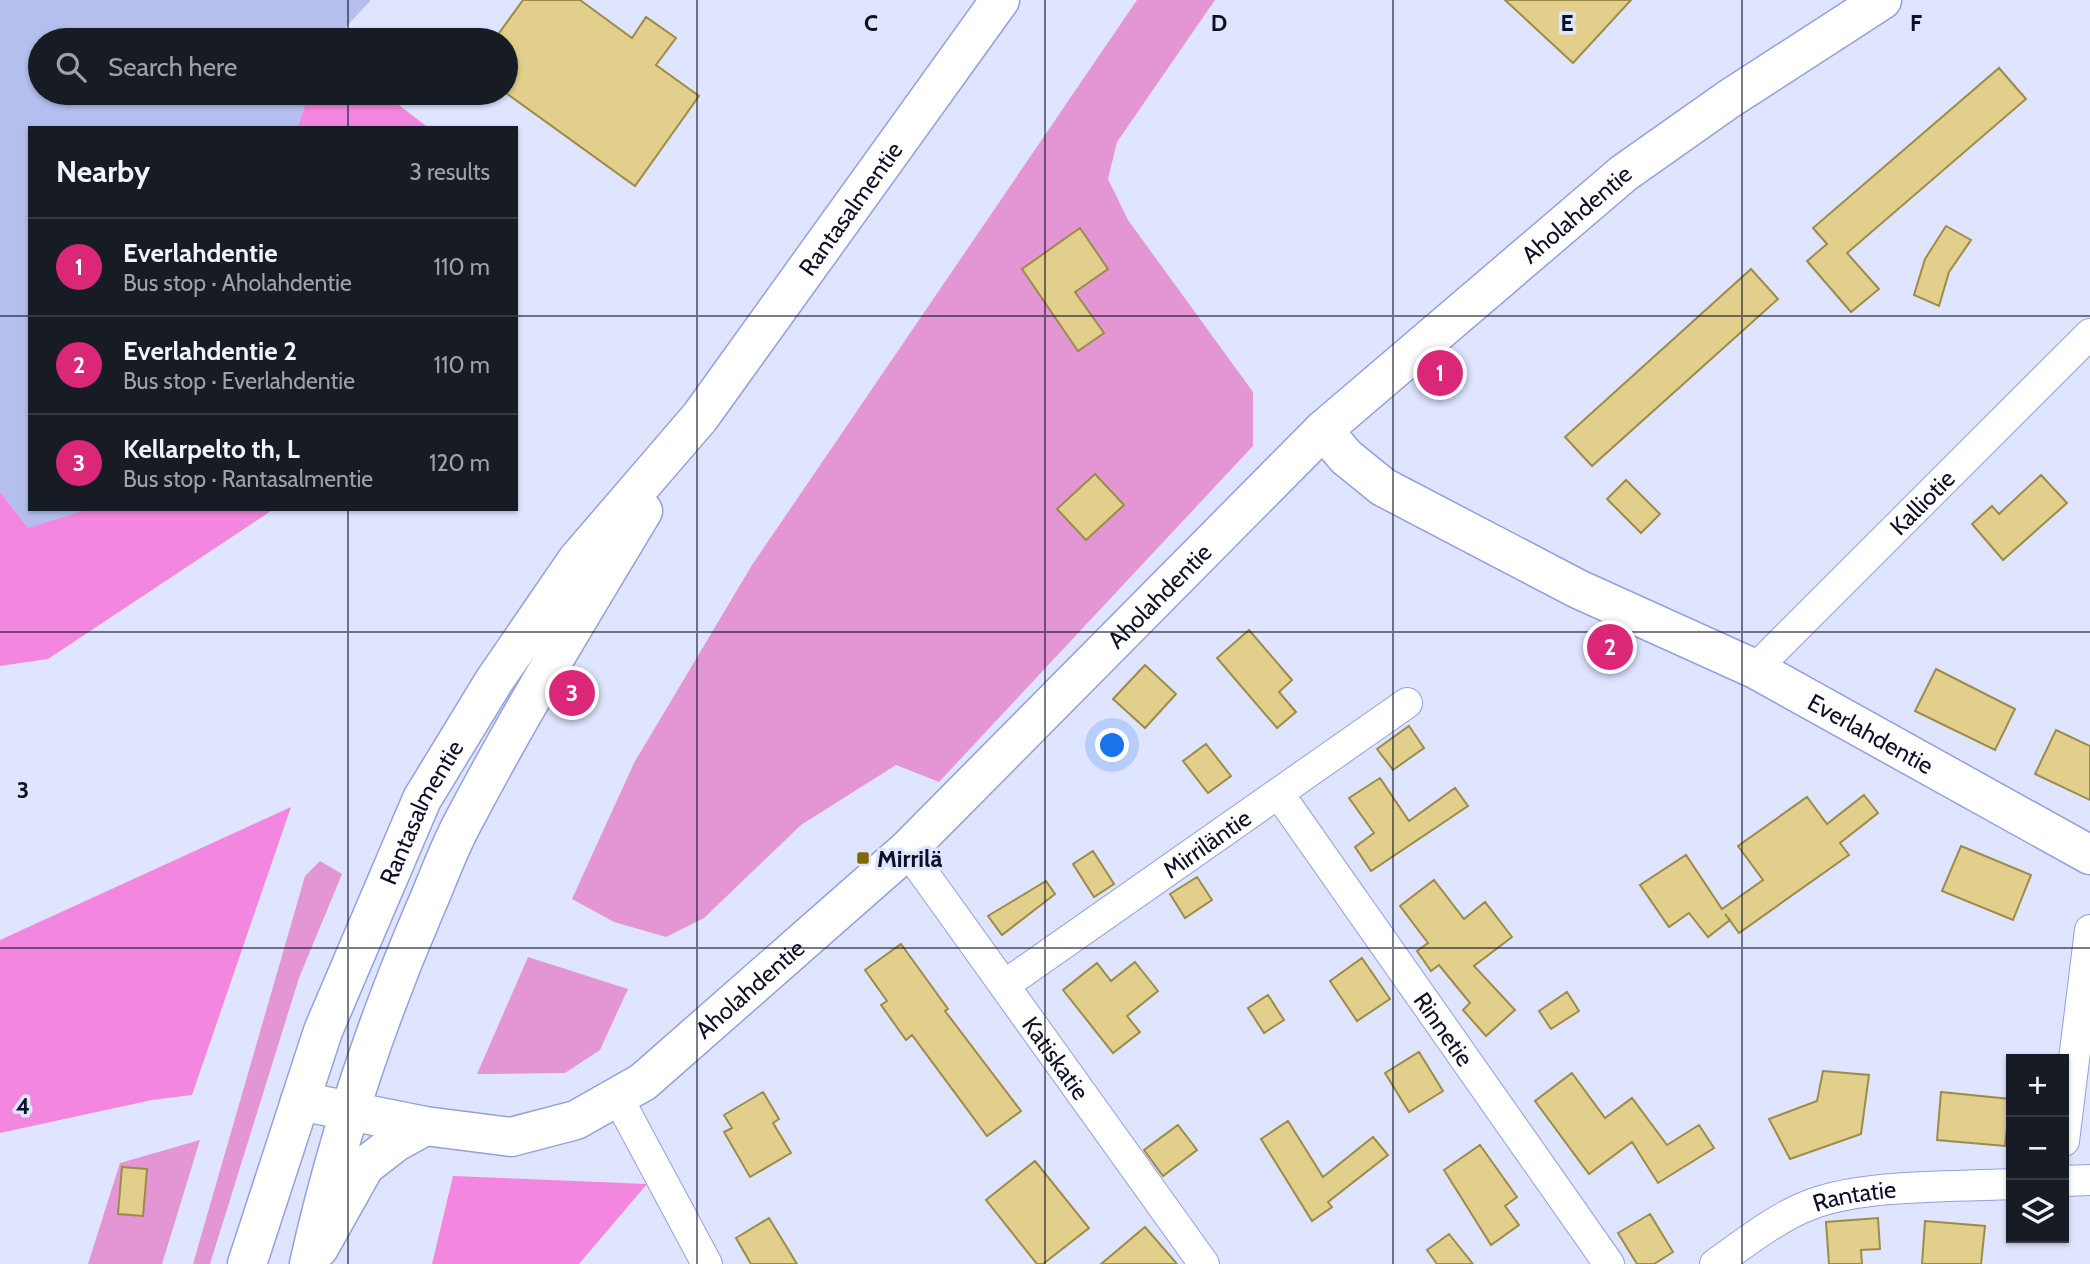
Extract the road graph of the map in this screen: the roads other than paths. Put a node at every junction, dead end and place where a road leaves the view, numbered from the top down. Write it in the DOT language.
graph roads {
  1 [pos="1000,0"];
  2 [pos="1882,0"];
  3 [pos="2090,334"];
  4 [pos="700,417"];
  5 [pos="1323,430"];
  6 [pos="1755,669"];
  7 [pos="1407,704"];
  8 [pos="1279,794"];
  9 [pos="906,850"];
  10 [pos="2090,855"];
  11 [pos="2090,930"];
  12 [pos="1006,984"];
  13 [pos="618,1098"];
  14 [pos="300,1101"];
  15 [pos="350,1110"];
  16 [pos="2067,1117"];
  17 [pos="425,1126"];
  18 [pos="2090,1180"];
  19 [pos="2069,1181"];
  20 [pos="2006,1184"];
  21 [pos="247,1264"];
  22 [pos="310,1264"];
  23 [pos="707,1264"];
  24 [pos="1205,1264"];
  25 [pos="1609,1264"];
  26 [pos="1715,1264"];
  1 -- 4 [label="main road, Rantasalmentie"];
  2 -- 5 [label="main road, Aholahdentie"];
  3 -- 6 [label="street, Kalliotie"];
  4 -- 14 [label="main road, Rantasalmentie"];
  4 -- 15 [label="main road, Rantasalmentie"];
  5 -- 6 [label="main road, Everlahdentie"];
  5 -- 9 [label="main road, Aholahdentie"];
  6 -- 10 [label="main road, Everlahdentie"];
  7 -- 8 [label="street, Mirriläntie"];
  8 -- 12 [label="street, Mirriläntie"];
  8 -- 25 [label="street, Rinnetie"];
  9 -- 12 [label="street, Katiskatie"];
  9 -- 13 [label="main road, Aholahdentie"];
  11 -- 16 [label="street"];
  12 -- 24 [label="street, Katiskatie"];
  13 -- 17 [label="main road, Aholahdentie"];
  13 -- 23 [label="street"];
  14 -- 15 [label="main road, Aholahdentie"];
  14 -- 21 [label="main road, Rantasalmentie"];
  15 -- 17 [label="main road, Aholahdentie"];
  15 -- 22 [label="main road, Rantasalmentie"];
  17 -- 22 [label="main road"];
  18 -- 19 [label="street"];
  20 -- 26 [label="street, Rantatie"];
}
